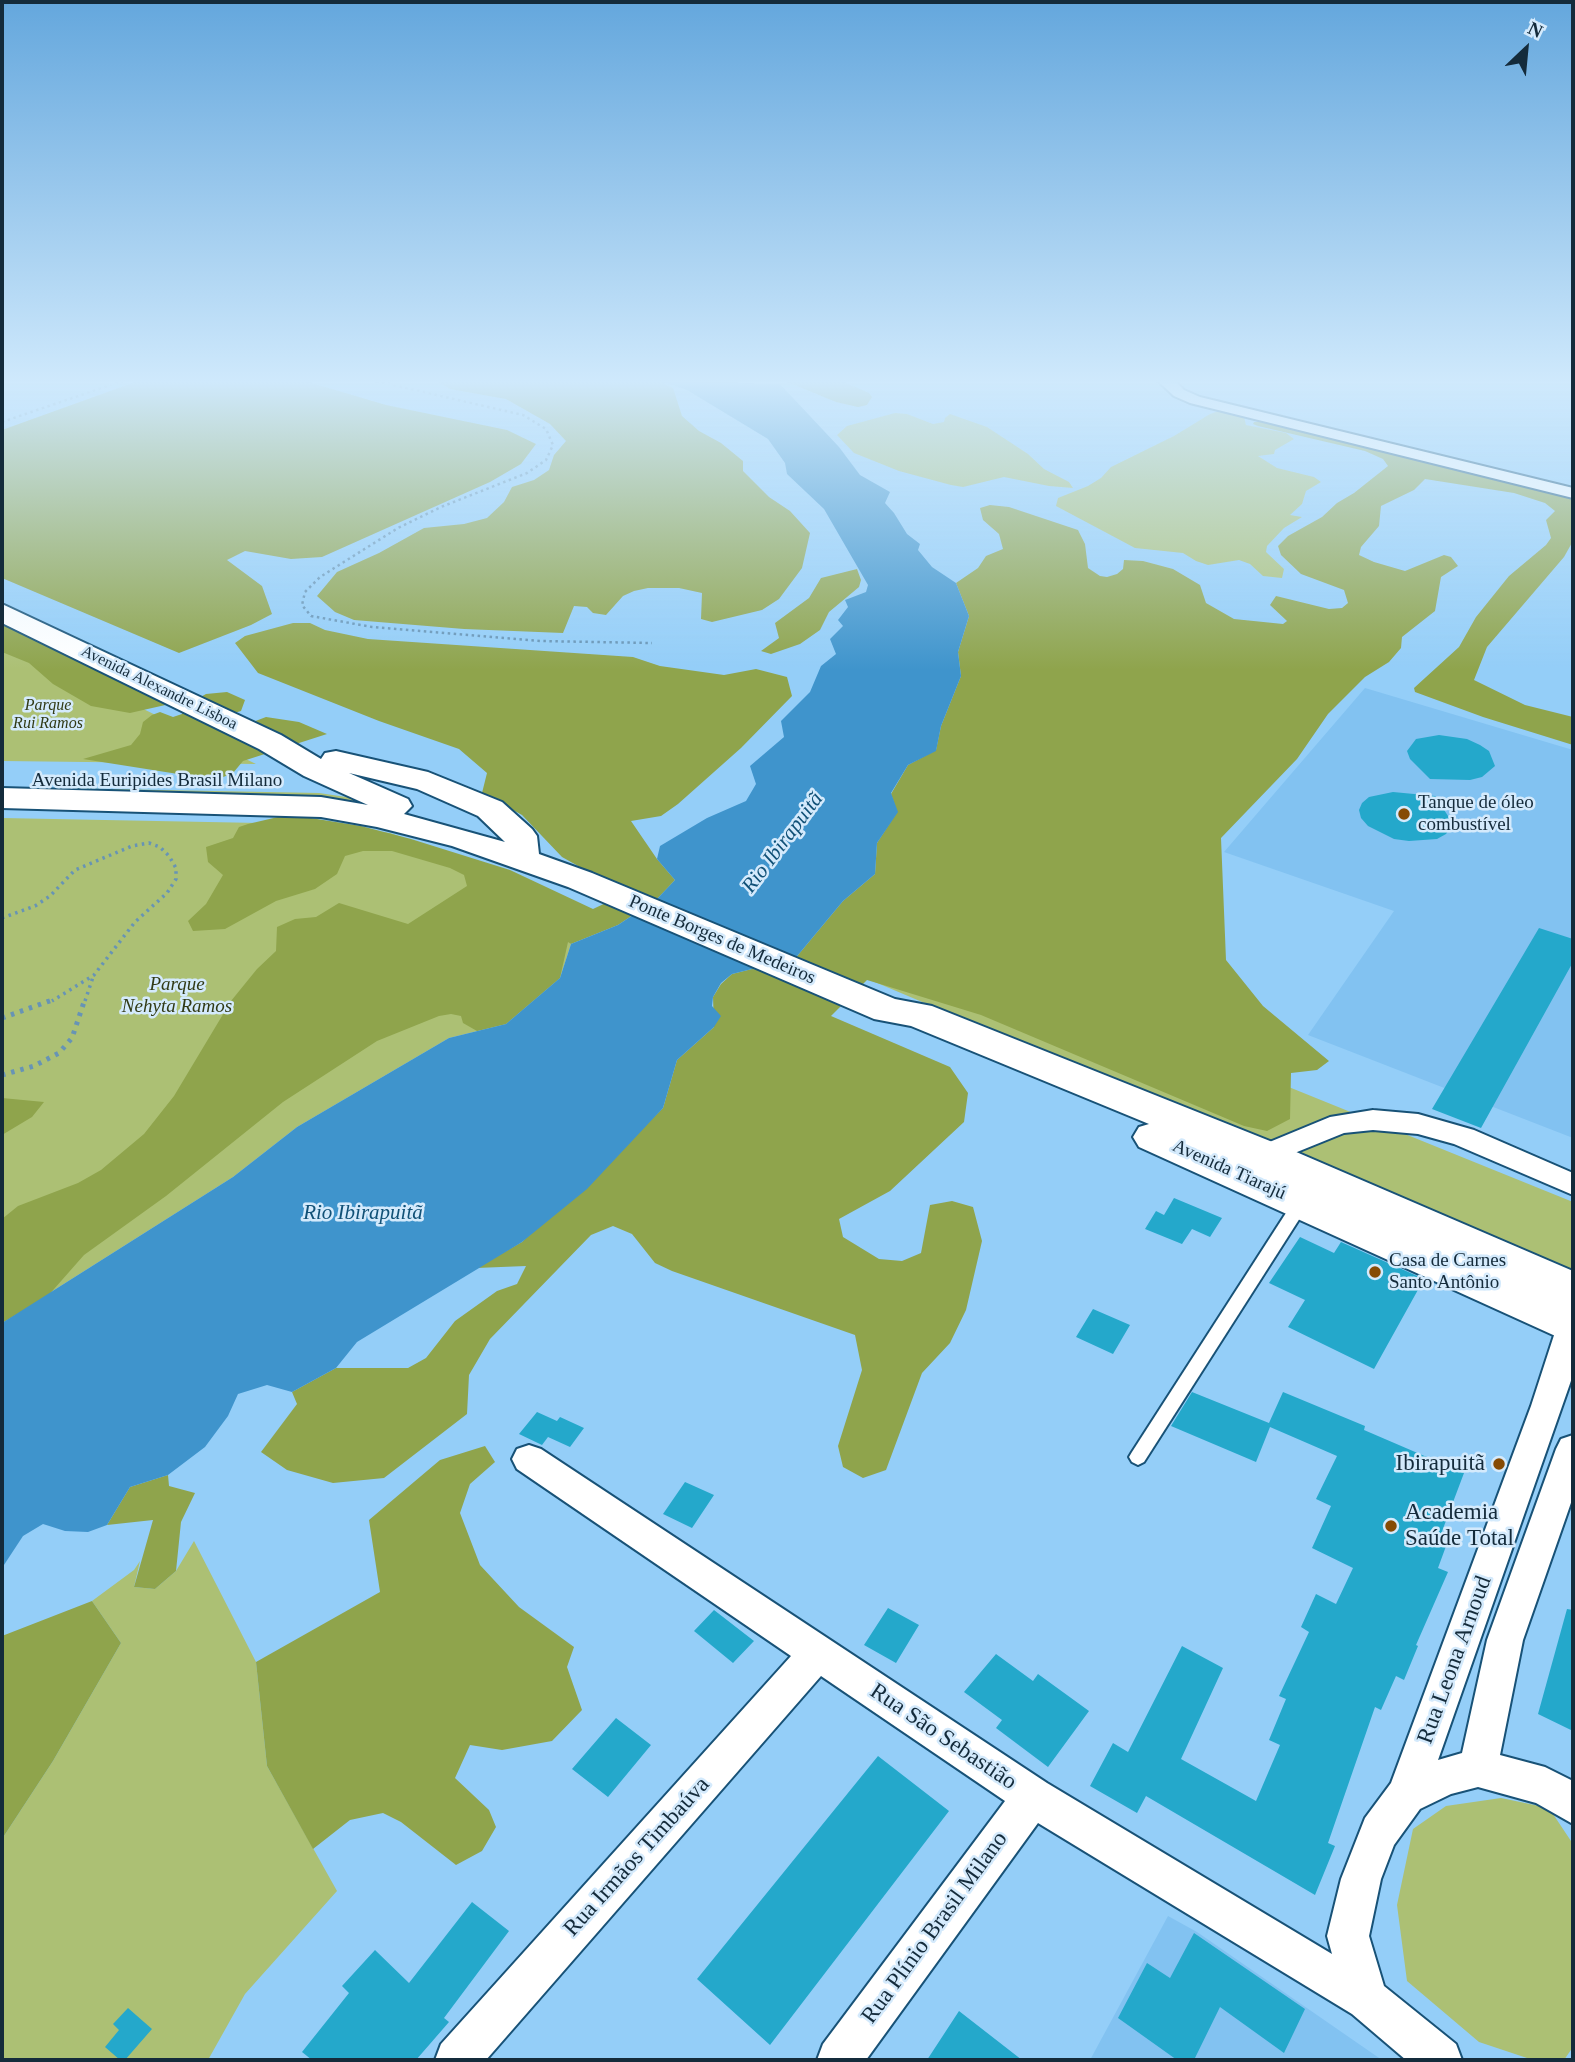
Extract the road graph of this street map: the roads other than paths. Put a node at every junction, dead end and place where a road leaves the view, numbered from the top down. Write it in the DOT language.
graph roads {
  1 [pos="1509,477"];
  2 [pos="1573,493"];
  3 [pos="2,612"];
  4 [pos="270,742"];
  5 [pos="315,769"];
  6 [pos="2,781"];
  7 [pos="2,798"];
  8 [pos="464,839"];
  9 [pos="531,858"];
  10 [pos="580,880"];
  11 [pos="875,1005"];
  12 [pos="1265,1155"];
  13 [pos="1573,1185"];
  14 [pos="1301,1203"];
  15 [pos="1573,1290"];
  16 [pos="1573,1326"];
  17 [pos="1573,1449"];
  18 [pos="1138,1457"];
  19 [pos="529,1459"];
  20 [pos="818,1653"];
  21 [pos="1478,1768"];
  22 [pos="1406,1795"];
  23 [pos="1033,1797"];
  24 [pos="1573,1804"];
  25 [pos="1367,1999"];
  26 [pos="457,2060"];
  27 [pos="839,2060"];
  28 [pos="1440,2060"];
  1 -- 2 [label="street"];
  3 -- 4 [label="main road, Avenida Alexandre Lisboa"];
  4 -- 5 [label="main road, Avenida Alexandre Lisboa"];
  4 -- 9 [label="main road"];
  5 -- 6 [label="main road, Avenida Euripides Brasil Milano"];
  5 -- 8 [label="main road"];
  5 -- 9 [label="main road, Avenida Euripides Brasil Milano"];
  7 -- 8 [label="main road, Avenida Euripides Brasil Milano"];
  8 -- 9 [label="main road, Avenida Euripides Brasil Milano"];
  9 -- 10 [label="main road, Avenida Euripides Brasil Milano"];
  10 -- 11 [label="main road, Ponte Borges de Medeiros"];
  11 -- 12 [label="main road, Avenida Tiarajú"];
  11 -- 14 [label="main road, Avenida Tiarajú"];
  12 -- 13 [label="street"];
  12 -- 15 [label="main road, Avenida Tiarajú"];
  14 -- 16 [label="main road, Avenida Tiarajú"];
  14 -- 18 [label="lane"];
  16 -- 22 [label="street, Rua Leona Arnoud"];
  17 -- 21 [label="street, Rua Leona Arnoud"];
  19 -- 20 [label="street, Rua São Sebastião"];
  20 -- 23 [label="street, Rua São Sebastião"];
  20 -- 26 [label="street, Rua Irmãos Timbaúva"];
  21 -- 22 [label="street"];
  21 -- 24 [label="street"];
  22 -- 25 [label="street"];
  23 -- 25 [label="street, Rua São Sebastião"];
  23 -- 27 [label="street, Rua Plínio Brasil Milano"];
  25 -- 28 [label="street, Rua São Sebastião"];
}
